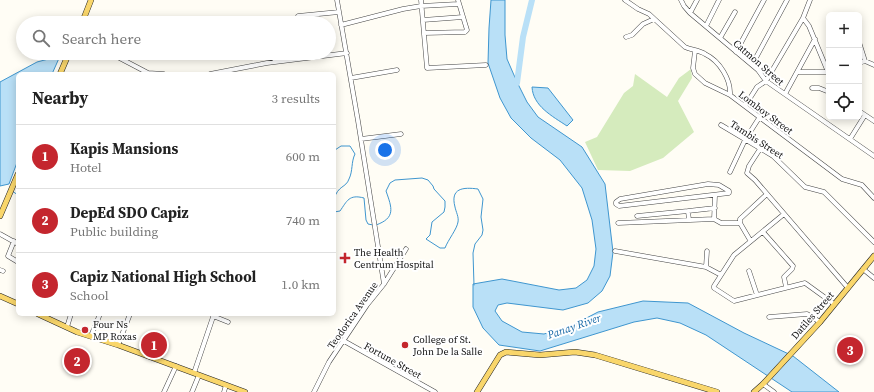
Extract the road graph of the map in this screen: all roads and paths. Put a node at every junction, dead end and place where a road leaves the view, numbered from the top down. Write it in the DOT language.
graph roads {
  1 [pos="91,0"];
  2 [pos="337,0"];
  3 [pos="421,0"];
  4 [pos="625,0"];
  5 [pos="681,0"];
  6 [pos="697,0"];
  7 [pos="720,0"];
  8 [pos="764,0"];
  9 [pos="787,0"];
  10 [pos="810,0"];
  11 [pos="458,2"];
  12 [pos="421,6"];
  13 [pos="340,12"];
  14 [pos="735,12"];
  15 [pos="690,13"];
  16 [pos="85,16"];
  17 [pos="298,16"];
  18 [pos="463,17"];
  19 [pos="803,18"];
  20 [pos="654,19"];
  21 [pos="423,20"];
  22 [pos="342,25"];
  23 [pos="706,26"];
  24 [pos="424,33"];
  25 [pos="626,38"];
  26 [pos="720,38"];
  27 [pos="815,39"];
  28 [pos="861,48"];
  29 [pos="694,51"];
  30 [pos="736,52"];
  31 [pos="347,53"];
  32 [pos="336,54"];
  33 [pos="66,60"];
  34 [pos="124,60"];
  35 [pos="291,60"];
  36 [pos="865,61"];
  37 [pos="275,62"];
  38 [pos="862,62"];
  39 [pos="486,65"];
  40 [pos="752,65"];
  41 [pos="826,65"];
  42 [pos="874,65"];
  43 [pos="397,70"];
  44 [pos="61,72"];
  45 [pos="147,72"];
  46 [pos="221,72"];
  47 [pos="797,72"];
  48 [pos="826,72"];
  49 [pos="351,78"];
  50 [pos="766,81"];
  51 [pos="812,88"];
  52 [pos="826,91"];
  53 [pos="784,94"];
  54 [pos="730,95"];
  55 [pos="745,106"];
  56 [pos="862,113"];
  57 [pos="865,115"];
  58 [pos="759,118"];
  59 [pos="874,121"];
  60 [pos="721,125"];
  61 [pos="401,134"];
  62 [pos="361,139"];
  63 [pos="850,139"];
  64 [pos="745,140"];
  65 [pos="760,149"];
  66 [pos="874,156"];
  67 [pos="730,172"];
  68 [pos="16,179"];
  69 [pos="766,194"];
  70 [pos="715,196"];
  71 [pos="874,198"];
  72 [pos="715,208"];
  73 [pos="688,210"];
  74 [pos="653,214"];
  75 [pos="784,214"];
  76 [pos="0,216"];
  77 [pos="637,216"];
  78 [pos="714,219"];
  79 [pos="689,220"];
  80 [pos="654,221"];
  81 [pos="618,223"];
  82 [pos="740,223"];
  83 [pos="763,232"];
  84 [pos="0,234"];
  85 [pos="750,240"];
  86 [pos="14,241"];
  87 [pos="874,242"];
  88 [pos="406,249"];
  89 [pos="615,251"];
  90 [pos="707,251"];
  91 [pos="874,256"];
  92 [pos="16,261"];
  93 [pos="706,266"];
  94 [pos="863,270"];
  95 [pos="749,272"];
  96 [pos="721,275"];
  97 [pos="874,278"];
  98 [pos="384,284"];
  99 [pos="786,287"];
  100 [pos="848,288"];
  101 [pos="757,295"];
  102 [pos="0,296"];
  103 [pos="16,303"];
  104 [pos="834,304"];
  105 [pos="42,316"];
  106 [pos="70,316"];
  107 [pos="99,316"];
  108 [pos="129,316"];
  109 [pos="214,316"];
  110 [pos="216,316"];
  111 [pos="769,317"];
  112 [pos="228,322"];
  113 [pos="820,322"];
  114 [pos="67,327"];
  115 [pos="91,336"];
  116 [pos="344,341"];
  117 [pos="118,345"];
  118 [pos="176,366"];
  119 [pos="196,374"];
  120 [pos="763,384"];
  121 [pos="226,385"];
  122 [pos="164,392"];
  123 [pos="192,392"];
  124 [pos="224,392"];
  125 [pos="245,392"];
  126 [pos="314,392"];
  127 [pos="435,392"];
  128 [pos="477,392"];
  129 [pos="717,392"];
  130 [pos="754,392"];
  131 [pos="774,392"];
  1 -- 16 [label="main road"];
  2 -- 13 [label="street"];
  3 -- 12 [label="street"];
  4 -- 20 [label="street, Lomboy Street"];
  5 -- 15 [label="street, Catmon Street"];
  6 -- 15 [label="street"];
  7 -- 23 [label="street"];
  8 -- 30 [label="street"];
  9 -- 40 [label="street"];
  10 -- 19 [label="street"];
  11 -- 12 [label="street"];
  11 -- 18 [label="street"];
  12 -- 21 [label="street"];
  12 -- 22 [label="street"];
  13 -- 17 [label="street"];
  13 -- 22 [label="street"];
  14 -- 26 [label="street"];
  15 -- 23 [label="street, Catmon Street"];
  18 -- 21 [label="street"];
  18 -- 24 [label="street"];
  19 -- 27 [label="street"];
  19 -- 50 [label="street"];
  20 -- 25 [label="street"];
  20 -- 29 [label="street, Lomboy Street"];
  21 -- 24 [label="street"];
  22 -- 31 [label="street"];
  23 -- 26 [label="street, Catmon Street"];
  24 -- 39 [label="street"];
  26 -- 30 [label="street, Catmon Street"];
  27 -- 41 [label="street"];
  27 -- 47 [label="street"];
  28 -- 36 [label="street"];
  29 -- 54 [label="street, Lomboy Street"];
  29 -- 54 [label="street"];
  30 -- 40 [label="street, Catmon Street"];
  31 -- 32 [label="street"];
  31 -- 49 [label="street"];
  33 -- 44 [label="main road"];
  34 -- 45 [label="street"];
  35 -- 37 [label="street"];
  36 -- 38 [label="street"];
  36 -- 42 [label="street"];
  37 -- 46 [label="street"];
  40 -- 50 [label="street, Catmon Street"];
  43 -- 49 [label="street"];
  47 -- 48 [label="street"];
  47 -- 53 [label="street"];
  49 -- 62 [label="street"];
  50 -- 53 [label="street, Catmon Street"];
  50 -- 55 [label="street"];
  51 -- 52 [label="street"];
  53 -- 63 [label="street, Catmon Street"];
  54 -- 55 [label="street, Lomboy Street"];
  55 -- 58 [label="street, Lomboy Street"];
  56 -- 57 [label="street"];
  57 -- 59 [label="street"];
  57 -- 63 [label="street"];
  58 -- 64 [label="street"];
  58 -- 71 [label="street, Lomboy Street"];
  60 -- 64 [label="street, Tambis Street"];
  61 -- 62 [label="street"];
  62 -- 98 [label="street"];
  63 -- 66 [label="street, Catmon Street"];
  64 -- 65 [label="street, Tambis Street"];
  64 -- 67 [label="street"];
  65 -- 69 [label="street"];
  65 -- 87 [label="street, Tambis Street"];
  68 -- 76 [label="main road"];
  69 -- 75 [label="street"];
  69 -- 82 [label="street"];
  70 -- 70 [label="street"];
  70 -- 72 [label="street"];
  72 -- 73 [label="street"];
  72 -- 78 [label="street"];
  73 -- 74 [label="street"];
  73 -- 79 [label="street"];
  74 -- 77 [label="street"];
  74 -- 80 [label="street"];
  75 -- 83 [label="street"];
  75 -- 100 [label="street"];
  78 -- 79 [label="street"];
  78 -- 82 [label="street"];
  79 -- 80 [label="street"];
  80 -- 81 [label="street"];
  82 -- 85 [label="street"];
  83 -- 85 [label="street"];
  83 -- 99 [label="street"];
  84 -- 86 [label="street"];
  85 -- 96 [label="street"];
  86 -- 92 [label="street"];
  88 -- 98 [label="street, Teodorica Avenue"];
  89 -- 93 [label="street"];
  90 -- 93 [label="street"];
  91 -- 94 [label="main road, Datiles Street"];
  93 -- 96 [label="street"];
  94 -- 97 [label="street"];
  94 -- 100 [label="main road, Datiles Street"];
  95 -- 101 [label="street"];
  96 -- 101 [label="street"];
  98 -- 116 [label="street, Teodorica Avenue"];
  99 -- 101 [label="street"];
  99 -- 104 [label="street"];
  100 -- 104 [label="main road, Datiles Street"];
  102 -- 103 [label="main road"];
  104 -- 113 [label="main road, Datiles Street"];
  105 -- 114 [label="main road"];
  106 -- 114 [label="street"];
  107 -- 115 [label="street"];
  108 -- 117 [label="street"];
  109 -- 119 [label="street"];
  110 -- 112 [label="street"];
  111 -- 113 [label="street"];
  113 -- 120 [label="main road, Datiles Street"];
  114 -- 115 [label="main road"];
  115 -- 117 [label="main road"];
  116 -- 126 [label="street, Teodorica Avenue"];
  116 -- 127 [label="street, Fortune Street"];
  117 -- 118 [label="main road"];
  118 -- 119 [label="main road"];
  118 -- 122 [label="street"];
  119 -- 121 [label="main road"];
  119 -- 123 [label="street"];
  120 -- 130 [label="main road, Datiles Street"];
  120 -- 131 [label="street"];
  121 -- 124 [label="street"];
  121 -- 125 [label="main road"];
  128 -- 129 [label="main road"];
}
